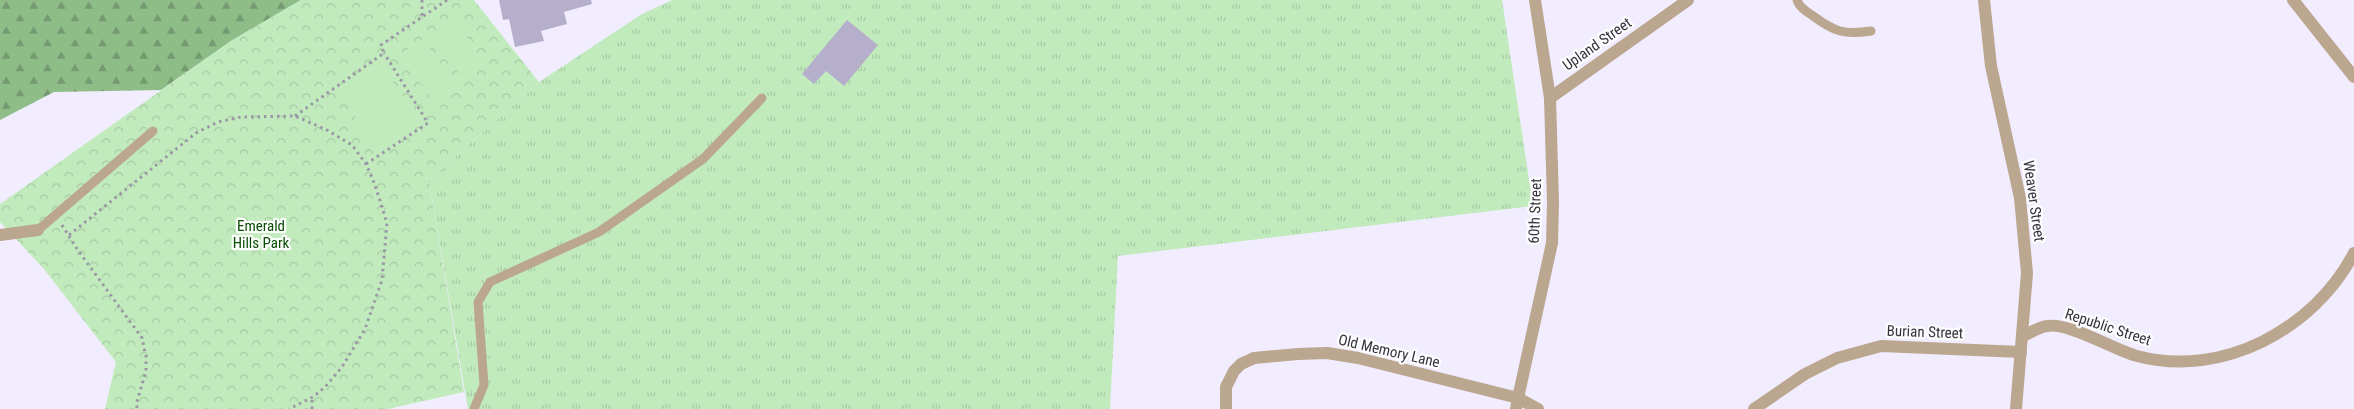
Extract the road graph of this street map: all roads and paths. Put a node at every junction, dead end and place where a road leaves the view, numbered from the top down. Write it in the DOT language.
graph roads {
  1 [pos="422,0"];
  2 [pos="446,0"];
  3 [pos="1535,0"];
  4 [pos="1688,0"];
  5 [pos="1796,0"];
  6 [pos="1984,0"];
  7 [pos="2293,0"];
  8 [pos="422,17"];
  9 [pos="1871,31"];
  10 [pos="384,53"];
  11 [pos="2354,77"];
  12 [pos="762,98"];
  13 [pos="1550,98"];
  14 [pos="295,116"];
  15 [pos="152,131"];
  16 [pos="366,164"];
  17 [pos="38,230"];
  18 [pos="0,235"];
  19 [pos="2354,252"];
  20 [pos="2023,336"];
  21 [pos="2020,352"];
  22 [pos="313,397"];
  23 [pos="1517,404"];
  24 [pos="138,409"];
  25 [pos="289,409"];
  26 [pos="312,409"];
  27 [pos="474,409"];
  28 [pos="1226,409"];
  29 [pos="1538,409"];
  30 [pos="1754,409"];
  31 [pos="2016,409"];
  1 -- 8 [label="path"];
  2 -- 8 [label="path"];
  3 -- 13 [label="street, 60th Street"];
  4 -- 13 [label="street, Upland Street"];
  5 -- 9 [label="lane"];
  6 -- 20 [label="street, Weaver Street"];
  7 -- 11 [label="street"];
  8 -- 10 [label="path"];
  10 -- 14 [label="path"];
  10 -- 16 [label="path"];
  12 -- 27 [label="lane"];
  13 -- 23 [label="street, 60th Street"];
  14 -- 16 [label="path"];
  14 -- 24 [label="path"];
  15 -- 17 [label="lane"];
  16 -- 22 [label="path"];
  17 -- 18 [label="street"];
  19 -- 20 [label="street, Republic Street"];
  20 -- 21 [label="street, Weaver Street"];
  21 -- 30 [label="street, Burian Street"];
  21 -- 31 [label="street, Weaver Street"];
  22 -- 25 [label="path"];
  22 -- 26 [label="path"];
  23 -- 28 [label="street, Old Memory Lane"];
  23 -- 29 [label="street"];
}
